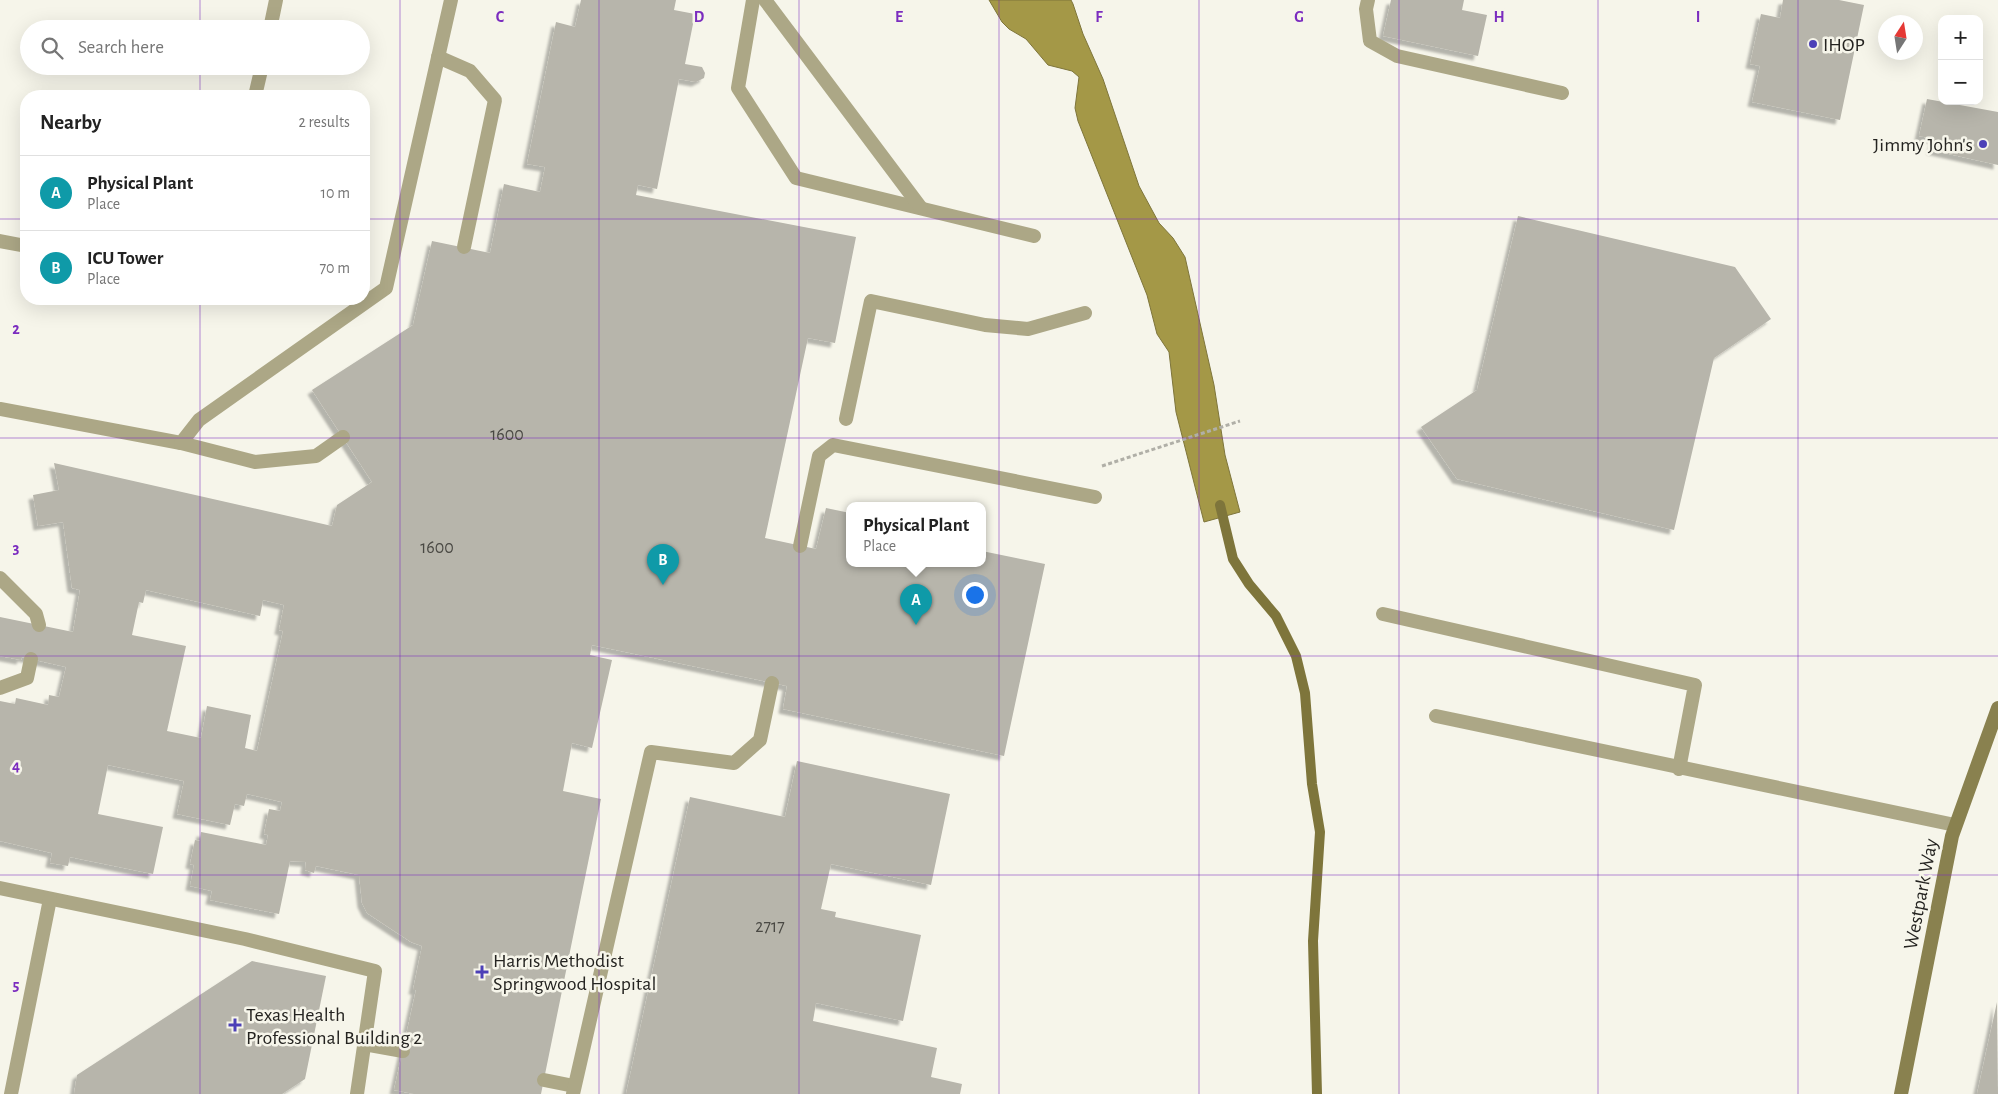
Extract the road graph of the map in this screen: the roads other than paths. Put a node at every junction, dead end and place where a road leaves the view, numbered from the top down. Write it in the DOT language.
graph roads {
  1 [pos="276,0"];
  2 [pos="450,0"];
  3 [pos="753,0"];
  4 [pos="765,0"];
  5 [pos="1368,0"];
  6 [pos="272,20"];
  7 [pos="438,56"];
  8 [pos="260,75"];
  9 [pos="256,90"];
  10 [pos="1562,93"];
  11 [pos="921,208"];
  12 [pos="1034,236"];
  13 [pos="0,241"];
  14 [pos="20,245"];
  15 [pos="464,247"];
  16 [pos="370,299"];
  17 [pos="362,305"];
  18 [pos="1085,313"];
  19 [pos="1,414"];
  20 [pos="846,419"];
  21 [pos="343,437"];
  22 [pos="181,443"];
  23 [pos="1095,497"];
  24 [pos="800,546"];
  25 [pos="0,578"];
  26 [pos="1383,614"];
  27 [pos="39,625"];
  28 [pos="31,659"];
  29 [pos="772,683"];
  30 [pos="0,688"];
  31 [pos="1998,708"];
  32 [pos="1436,716"];
  33 [pos="1679,769"];
  34 [pos="1955,825"];
  35 [pos="0,888"];
  36 [pos="50,899"];
  37 [pos="364,1044"];
  38 [pos="404,1051"];
  39 [pos="544,1080"];
  40 [pos="574,1090"];
  41 [pos="11,1094"];
  42 [pos="357,1094"];
  43 [pos="1901,1094"];
  1 -- 6 [label="lane"];
  2 -- 7 [label="lane"];
  3 -- 11 [label="lane"];
  4 -- 11 [label="lane"];
  5 -- 10 [label="lane"];
  7 -- 15 [label="lane"];
  7 -- 16 [label="lane"];
  8 -- 9 [label="lane"];
  11 -- 12 [label="lane"];
  13 -- 14 [label="lane"];
  17 -- 22 [label="lane"];
  18 -- 20 [label="lane"];
  19 -- 22 [label="lane"];
  21 -- 22 [label="lane"];
  23 -- 24 [label="lane"];
  25 -- 27 [label="lane"];
  26 -- 33 [label="lane"];
  28 -- 30 [label="lane"];
  29 -- 40 [label="lane"];
  31 -- 34 [label="main road, Westpark Way"];
  32 -- 33 [label="lane"];
  33 -- 34 [label="lane"];
  34 -- 43 [label="main road, Westpark Way"];
  35 -- 36 [label="lane"];
  36 -- 37 [label="lane"];
  36 -- 41 [label="lane"];
  37 -- 38 [label="lane"];
  37 -- 42 [label="lane"];
  39 -- 40 [label="lane"];
}
